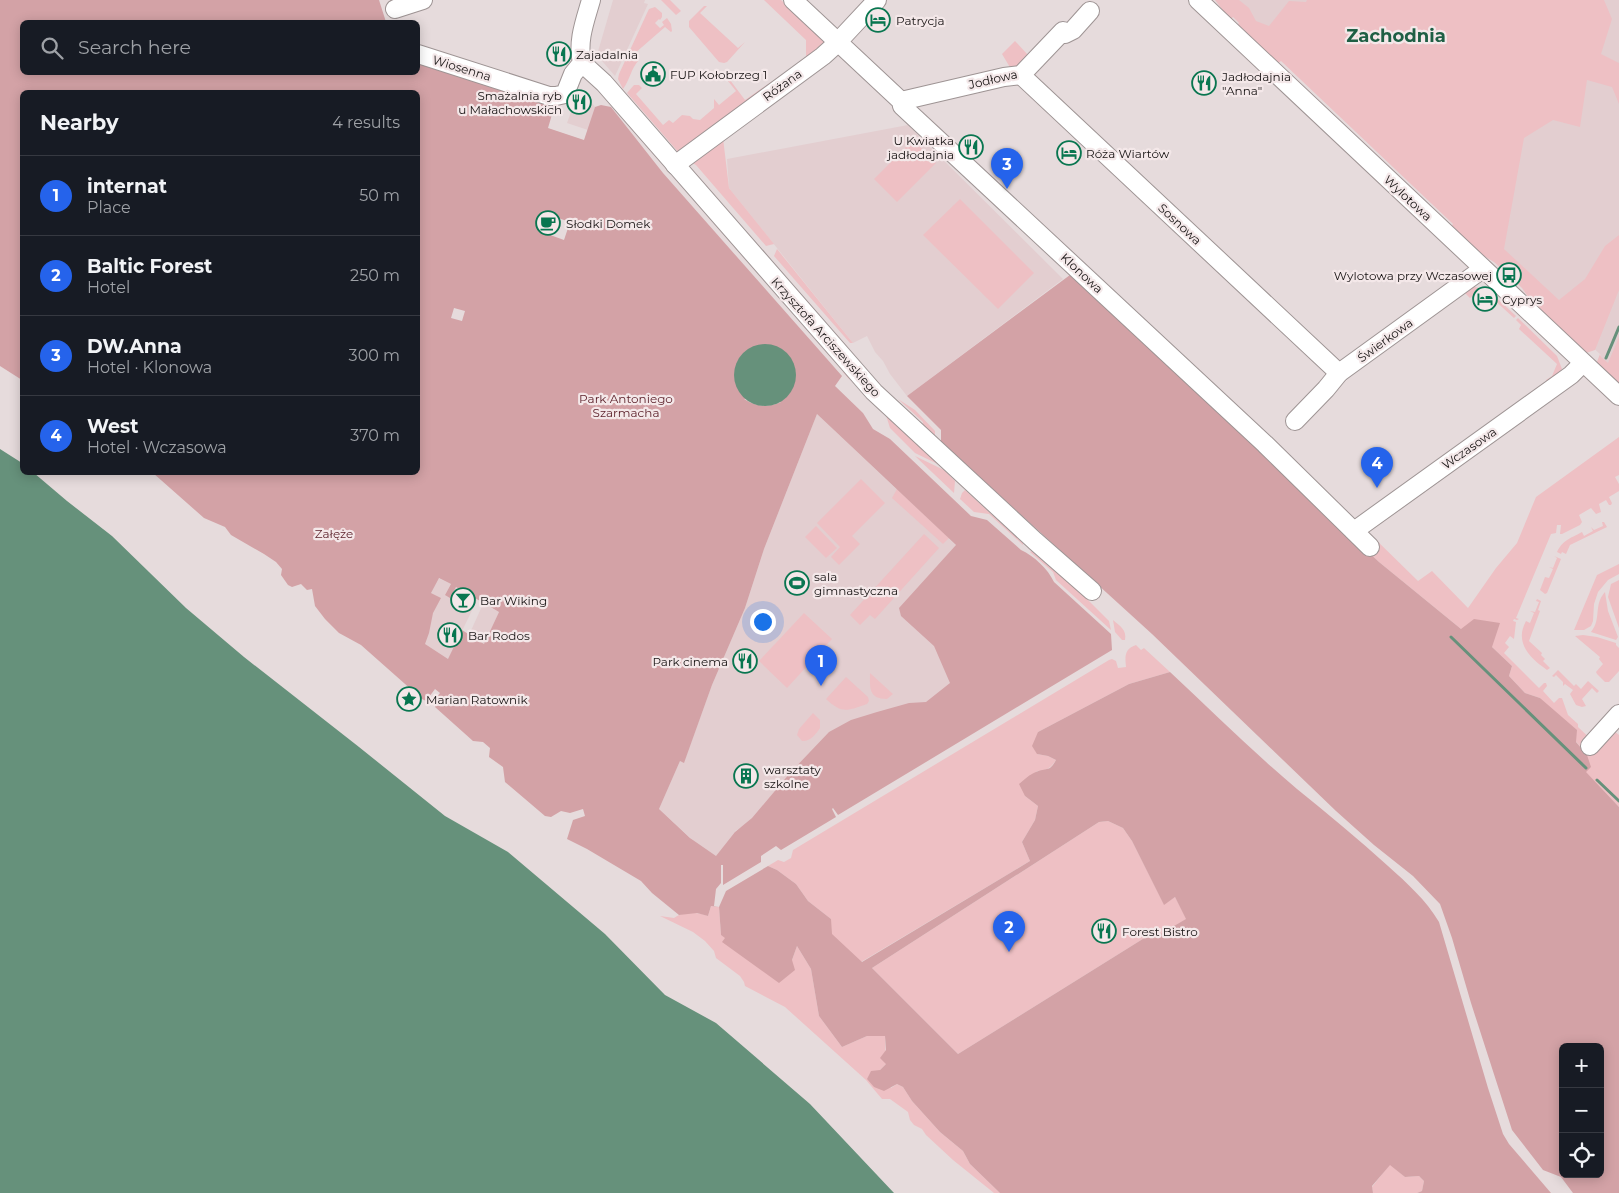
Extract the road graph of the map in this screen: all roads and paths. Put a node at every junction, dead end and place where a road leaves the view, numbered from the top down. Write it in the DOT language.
graph roads {
  1 [pos="422,0"];
  2 [pos="591,0"];
  3 [pos="793,0"];
  4 [pos="877,0"];
  5 [pos="1198,0"];
  6 [pos="1090,10"];
  7 [pos="396,11"];
  8 [pos="838,42"];
  9 [pos="420,55"];
  10 [pos="582,63"];
  11 [pos="1021,75"];
  12 [pos="901,101"];
  13 [pos="677,163"];
  14 [pos="1482,268"];
  15 [pos="1583,363"];
  16 [pos="1339,373"];
  17 [pos="1619,396"];
  18 [pos="1294,421"];
  19 [pos="1354,530"];
  20 [pos="1370,547"];
  21 [pos="1092,591"];
  22 [pos="1619,714"];
  23 [pos="1590,746"];
  1 -- 7 [label="street"];
  2 -- 10 [label="street"];
  3 -- 8 [label="street, Klonowa"];
  4 -- 8 [label="street, Różana"];
  5 -- 14 [label="street, Wylotowa"];
  6 -- 11 [label="street, Jodłowa"];
  8 -- 12 [label="street, Klonowa"];
  8 -- 13 [label="street, Różana"];
  9 -- 10 [label="street, Wiosenna"];
  10 -- 13 [label="street, Krzysztofa Arciszewskiego"];
  11 -- 12 [label="street, Jodłowa"];
  11 -- 16 [label="street, Sosnowa"];
  12 -- 19 [label="street, Klonowa"];
  13 -- 21 [label="street, Krzysztofa Arciszewskiego"];
  14 -- 15 [label="street, Wylotowa"];
  14 -- 16 [label="street, Świerkowa"];
  15 -- 17 [label="street, Wylotowa"];
  15 -- 19 [label="street, Wczasowa"];
  16 -- 18 [label="street, Świerkowa"];
  19 -- 20 [label="street, Klonowa"];
  22 -- 23 [label="street"];
}
